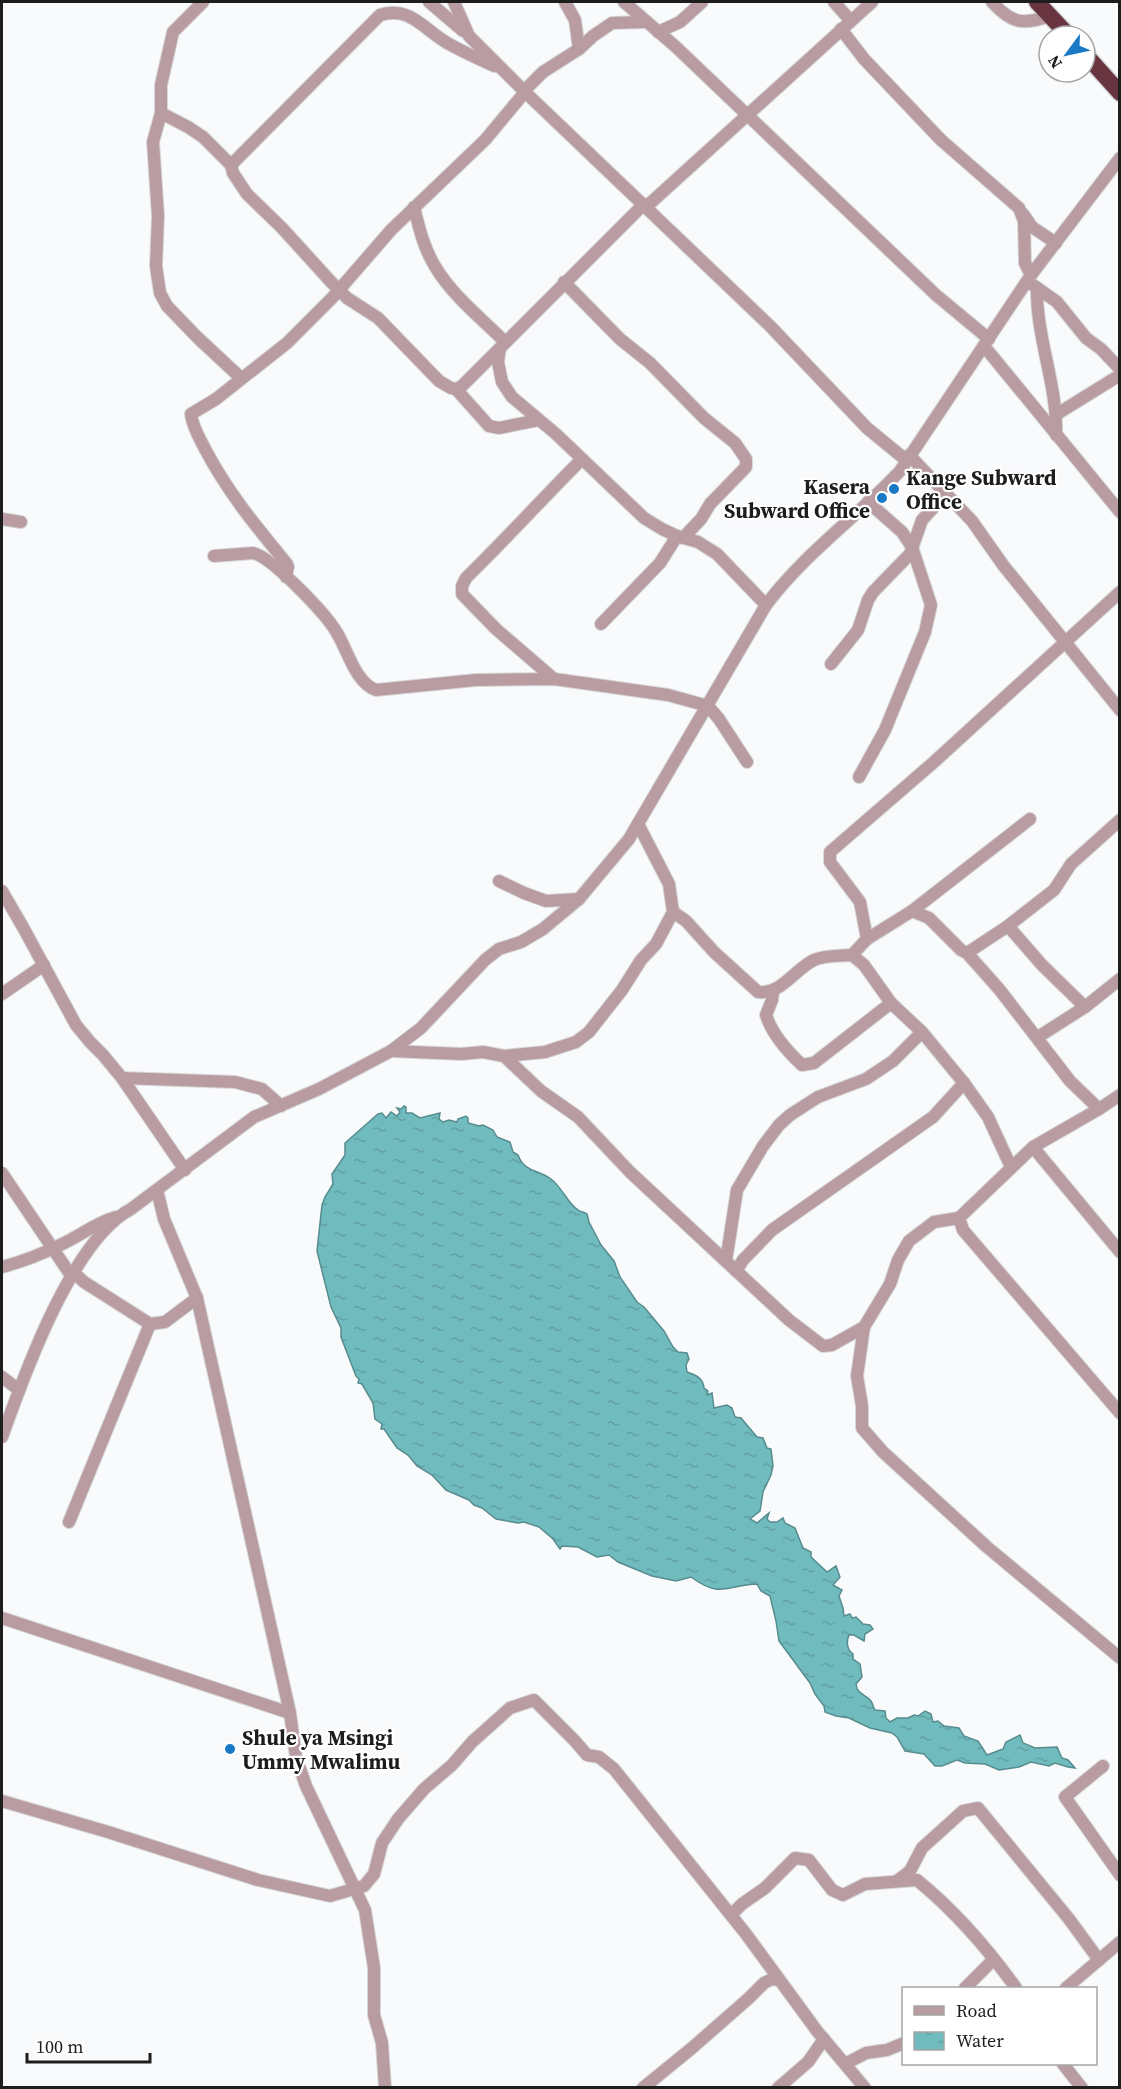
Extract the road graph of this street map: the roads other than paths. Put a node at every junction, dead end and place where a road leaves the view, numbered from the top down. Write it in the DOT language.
graph roads {
  1 [pos="204,2"];
  2 [pos="429,2"];
  3 [pos="454,2"];
  4 [pos="565,2"];
  5 [pos="624,2"];
  6 [pos="702,2"];
  7 [pos="834,2"];
  8 [pos="872,2"];
  9 [pos="992,2"];
  10 [pos="1037,2"];
  11 [pos="1050,16"];
  12 [pos="646,22"];
  13 [pos="1058,24"];
  14 [pos="845,25"];
  15 [pos="658,32"];
  16 [pos="469,36"];
  17 [pos="579,49"];
  18 [pos="1097,68"];
  19 [pos="502,70"];
  20 [pos="524,91"];
  21 [pos="1119,93"];
  22 [pos="161,113"];
  23 [pos="748,115"];
  24 [pos="1119,158"];
  25 [pos="231,165"];
  26 [pos="645,206"];
  27 [pos="414,207"];
  28 [pos="1023,214"];
  29 [pos="1056,243"];
  30 [pos="1032,281"];
  31 [pos="564,282"];
  32 [pos="338,289"];
  33 [pos="987,342"];
  34 [pos="503,345"];
  35 [pos="1119,369"];
  36 [pos="1119,375"];
  37 [pos="241,378"];
  38 [pos="456,389"];
  39 [pos="1057,414"];
  40 [pos="539,420"];
  41 [pos="1056,435"];
  42 [pos="908,457"];
  43 [pos="582,459"];
  44 [pos="946,494"];
  45 [pos="868,502"];
  46 [pos="1119,512"];
  47 [pos="2,519"];
  48 [pos="21,522"];
  49 [pos="680,537"];
  50 [pos="912,547"];
  51 [pos="214,556"];
  52 [pos="286,577"];
  53 [pos="1119,592"];
  54 [pos="766,605"];
  55 [pos="601,624"];
  56 [pos="1064,643"];
  57 [pos="831,664"];
  58 [pos="554,679"];
  59 [pos="708,706"];
  60 [pos="1119,710"];
  61 [pos="747,762"];
  62 [pos="860,777"];
  63 [pos="1030,819"];
  64 [pos="1119,820"];
  65 [pos="638,824"];
  66 [pos="499,881"];
  67 [pos="2,891"];
  68 [pos="579,899"];
  69 [pos="912,911"];
  70 [pos="674,912"];
  71 [pos="1008,926"];
  72 [pos="867,939"];
  73 [pos="967,953"];
  74 [pos="852,955"];
  75 [pos="44,965"];
  76 [pos="1119,979"];
  77 [pos="773,991"];
  78 [pos="2,994"];
  79 [pos="891,1003"];
  80 [pos="1085,1007"];
  81 [pos="922,1032"];
  82 [pos="1038,1037"];
  83 [pos="391,1051"];
  84 [pos="504,1056"];
  85 [pos="122,1078"];
  86 [pos="964,1083"];
  87 [pos="1119,1095"];
  88 [pos="281,1106"];
  89 [pos="1099,1109"];
  90 [pos="1033,1148"];
  91 [pos="1011,1167"];
  92 [pos="184,1170"];
  93 [pos="2,1173"];
  94 [pos="157,1190"];
  95 [pos="117,1216"];
  96 [pos="958,1218"];
  97 [pos="52,1249"];
  98 [pos="1119,1252"];
  99 [pos="726,1261"];
  100 [pos="2,1267"];
  101 [pos="736,1271"];
  102 [pos="72,1276"];
  103 [pos="197,1298"];
  104 [pos="150,1324"];
  105 [pos="864,1327"];
  106 [pos="2,1377"];
  107 [pos="19,1390"];
  108 [pos="1119,1413"];
  109 [pos="2,1437"];
  110 [pos="69,1522"];
  111 [pos="2,1618"];
  112 [pos="1119,1658"];
  113 [pos="290,1713"];
  114 [pos="1103,1766"];
  115 [pos="2,1801"];
  116 [pos="1119,1875"];
  117 [pos="897,1881"];
  118 [pos="355,1889"];
  119 [pos="731,1915"];
  120 [pos="1119,1942"];
  121 [pos="994,1959"];
  122 [pos="1099,1960"];
  123 [pos="779,1980"];
  124 [pos="967,1987"];
  125 [pos="1015,1987"];
  126 [pos="1067,1987"];
  127 [pos="824,2039"];
  128 [pos="902,2043"];
  129 [pos="845,2064"];
  130 [pos="1064,2065"];
  131 [pos="385,2088"];
  132 [pos="643,2088"];
  133 [pos="778,2088"];
  134 [pos="865,2088"];
  135 [pos="1082,2088"];
  1 -- 22 [label="street"];
  2 -- 16 [label="street"];
  3 -- 16 [label="street"];
  4 -- 17 [label="street"];
  5 -- 12 [label="street"];
  6 -- 15 [label="street"];
  7 -- 14 [label="street"];
  8 -- 14 [label="street"];
  9 -- 11 [label="street"];
  10 -- 11 [label="highway"];
  11 -- 13 [label="highway"];
  12 -- 15 [label="street"];
  12 -- 17 [label="street"];
  14 -- 23 [label="street"];
  14 -- 28 [label="street"];
  15 -- 23 [label="street"];
  16 -- 19 [label="street"];
  17 -- 20 [label="street"];
  18 -- 21 [label="highway"];
  19 -- 20 [label="street"];
  19 -- 25 [label="street"];
  20 -- 26 [label="street"];
  20 -- 27 [label="street"];
  22 -- 25 [label="street"];
  22 -- 37 [label="street"];
  23 -- 26 [label="street"];
  23 -- 33 [label="street"];
  24 -- 29 [label="street"];
  25 -- 32 [label="street"];
  26 -- 31 [label="street"];
  26 -- 42 [label="street"];
  27 -- 32 [label="street"];
  27 -- 34 [label="street"];
  28 -- 29 [label="street"];
  28 -- 30 [label="street"];
  29 -- 30 [label="street"];
  30 -- 33 [label="street"];
  30 -- 35 [label="street"];
  30 -- 39 [label="street"];
  31 -- 34 [label="street"];
  31 -- 49 [label="street"];
  32 -- 37 [label="street"];
  32 -- 38 [label="street"];
  33 -- 41 [label="street"];
  33 -- 42 [label="street"];
  34 -- 38 [label="street"];
  34 -- 40 [label="street"];
  36 -- 39 [label="street"];
  37 -- 52 [label="street"];
  38 -- 40 [label="street"];
  39 -- 41 [label="street"];
  40 -- 43 [label="street"];
  41 -- 46 [label="street"];
  42 -- 44 [label="street"];
  42 -- 45 [label="street"];
  43 -- 49 [label="street"];
  43 -- 58 [label="street"];
  44 -- 50 [label="street"];
  44 -- 56 [label="street"];
  45 -- 50 [label="street"];
  45 -- 54 [label="street"];
  47 -- 48 [label="street"];
  49 -- 54 [label="street"];
  49 -- 55 [label="street"];
  50 -- 57 [label="street"];
  50 -- 62 [label="street"];
  51 -- 52 [label="street"];
  52 -- 58 [label="street"];
  53 -- 56 [label="street"];
  54 -- 59 [label="street"];
  56 -- 60 [label="street"];
  56 -- 72 [label="street"];
  58 -- 59 [label="street"];
  59 -- 61 [label="street"];
  59 -- 65 [label="street"];
  63 -- 69 [label="street"];
  64 -- 71 [label="street"];
  65 -- 68 [label="street"];
  65 -- 70 [label="street"];
  66 -- 68 [label="street"];
  67 -- 75 [label="street"];
  68 -- 83 [label="street"];
  69 -- 72 [label="street"];
  69 -- 73 [label="street"];
  70 -- 77 [label="street"];
  70 -- 84 [label="street"];
  71 -- 73 [label="street"];
  71 -- 80 [label="street"];
  72 -- 74 [label="street"];
  73 -- 82 [label="street"];
  74 -- 77 [label="street"];
  74 -- 79 [label="street"];
  75 -- 78 [label="street"];
  75 -- 85 [label="street"];
  76 -- 80 [label="street"];
  77 -- 79 [label="street"];
  79 -- 81 [label="street"];
  80 -- 82 [label="street"];
  81 -- 86 [label="street"];
  81 -- 99 [label="street"];
  82 -- 89 [label="street"];
  83 -- 84 [label="street"];
  83 -- 88 [label="street"];
  84 -- 99 [label="street"];
  85 -- 88 [label="street"];
  85 -- 92 [label="street"];
  86 -- 91 [label="street"];
  86 -- 101 [label="street"];
  87 -- 89 [label="street"];
  88 -- 92 [label="street"];
  89 -- 90 [label="street"];
  90 -- 91 [label="street"];
  90 -- 98 [label="street"];
  91 -- 96 [label="street"];
  92 -- 94 [label="street"];
  93 -- 97 [label="street"];
  94 -- 95 [label="street"];
  94 -- 103 [label="street"];
  95 -- 97 [label="street"];
  95 -- 102 [label="street"];
  96 -- 105 [label="street"];
  96 -- 108 [label="street"];
  97 -- 100 [label="street"];
  97 -- 102 [label="street"];
  99 -- 101 [label="street"];
  101 -- 105 [label="street"];
  102 -- 104 [label="street"];
  102 -- 107 [label="street"];
  103 -- 104 [label="street"];
  103 -- 113 [label="street"];
  104 -- 110 [label="street"];
  105 -- 112 [label="street"];
  106 -- 107 [label="street"];
  107 -- 109 [label="street"];
  111 -- 113 [label="street"];
  113 -- 118 [label="street"];
  114 -- 116 [label="street"];
  115 -- 118 [label="street"];
  117 -- 119 [label="street"];
  117 -- 121 [label="street"];
  117 -- 122 [label="street"];
  118 -- 119 [label="street"];
  118 -- 131 [label="street"];
  119 -- 123 [label="street"];
  120 -- 122 [label="street"];
  121 -- 124 [label="street"];
  121 -- 125 [label="street"];
  122 -- 126 [label="street"];
  123 -- 127 [label="street"];
  123 -- 132 [label="street"];
  127 -- 129 [label="street"];
  127 -- 133 [label="street"];
  128 -- 129 [label="street"];
  129 -- 134 [label="street"];
  130 -- 135 [label="street"];
}
